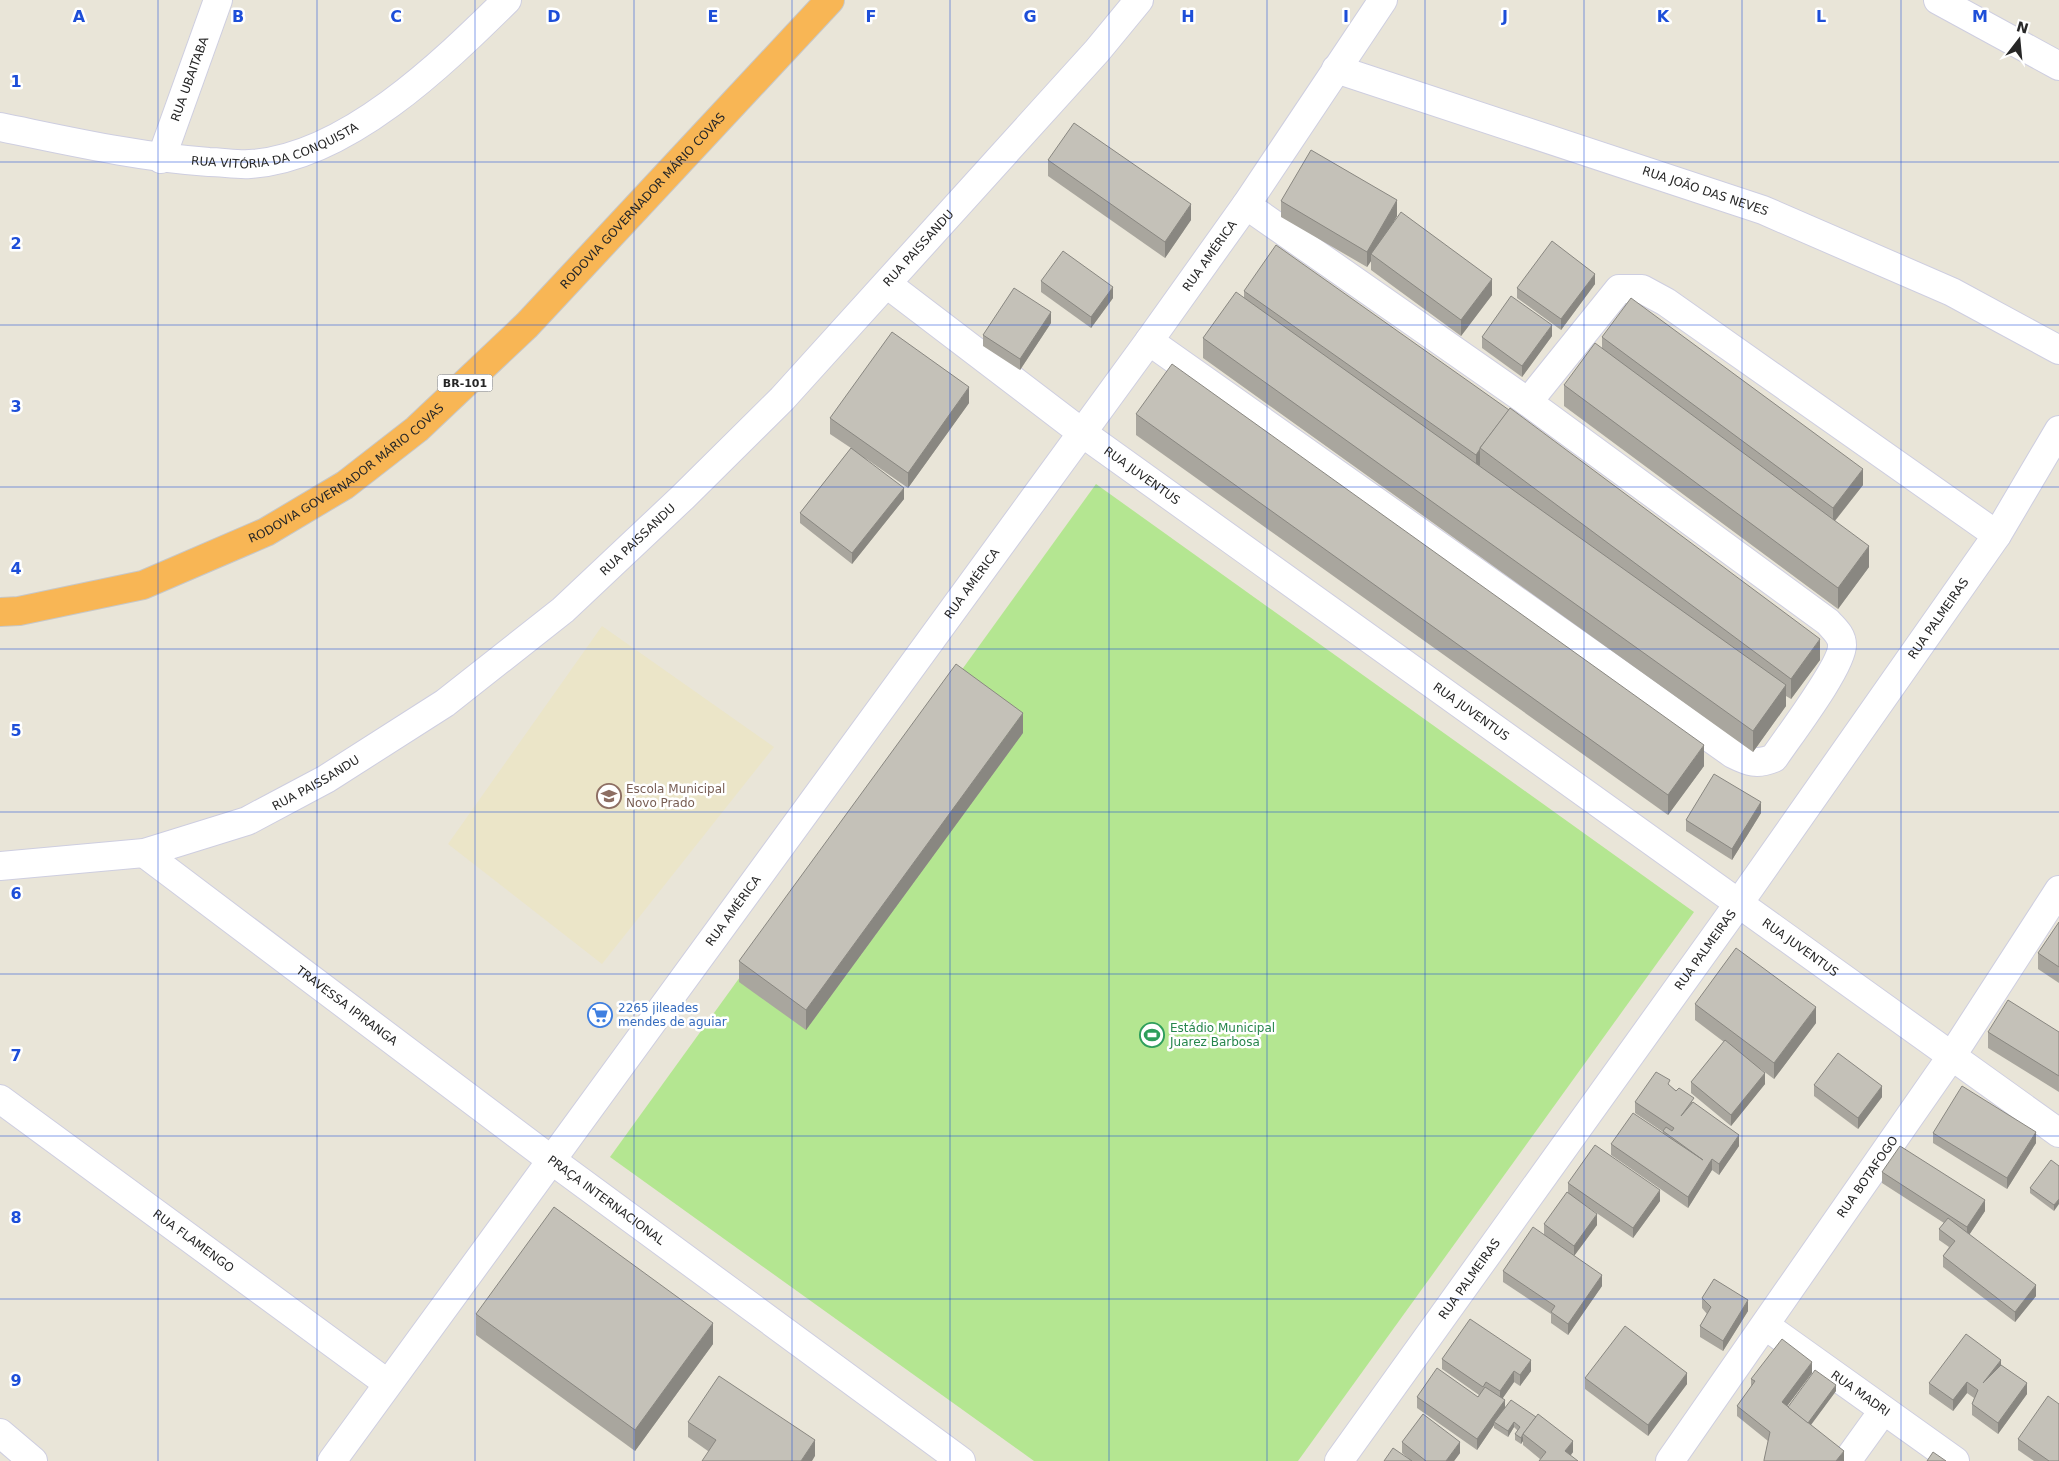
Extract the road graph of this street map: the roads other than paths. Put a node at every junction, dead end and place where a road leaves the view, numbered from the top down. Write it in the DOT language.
graph roads {
  1 [pos="218,0"];
  2 [pos="506,0"];
  3 [pos="830,0"];
  4 [pos="1139,0"];
  5 [pos="1383,0"];
  6 [pos="1938,0"];
  7 [pos="2059,66"];
  8 [pos="1336,69"];
  9 [pos="0,127"];
  10 [pos="161,159"];
  11 [pos="1246,205"];
  12 [pos="887,284"];
  13 [pos="1149,340"];
  14 [pos="2059,350"];
  15 [pos="1528,402"];
  16 [pos="2059,430"];
  17 [pos="1081,432"];
  18 [pos="1996,535"];
  19 [pos="0,612"];
  20 [pos="144,852"];
  21 [pos="0,866"];
  22 [pos="2059,890"];
  23 [pos="1739,903"];
  24 [pos="1951,1057"];
  25 [pos="0,1099"];
  26 [pos="2059,1133"];
  27 [pos="550,1159"];
  28 [pos="1766,1326"];
  29 [pos="387,1383"];
  30 [pos="1883,1411"];
  31 [pos="0,1433"];
  32 [pos="33,1461"];
  33 [pos="332,1461"];
  34 [pos="962,1461"];
  35 [pos="1339,1461"];
  36 [pos="1670,1461"];
  37 [pos="1847,1461"];
  38 [pos="1955,1461"];
  1 -- 10 [label="street, RUA UBAITABA"];
  2 -- 10 [label="street, RUA VITÓRIA DA CONQUISTA"];
  3 -- 19 [label="highway, RODOVIA GOVERNADOR MÁRIO COVAS / BR-101"];
  4 -- 12 [label="street, RUA PAISSANDU"];
  5 -- 8 [label="street, RUA AMÉRICA"];
  6 -- 7 [label="street"];
  8 -- 11 [label="street, RUA AMÉRICA"];
  8 -- 14 [label="street, RUA JOÃO DAS NEVES"];
  9 -- 10 [label="street, RUA VITÓRIA DA CONQUISTA"];
  11 -- 13 [label="street, RUA AMÉRICA"];
  11 -- 15 [label="street"];
  12 -- 17 [label="street, RUA JUVENTUS"];
  12 -- 20 [label="street, RUA PAISSANDU"];
  13 -- 15 [label="street"];
  13 -- 17 [label="street, RUA AMÉRICA"];
  15 -- 18 [label="street"];
  16 -- 18 [label="street, RUA PALMEIRAS"];
  17 -- 23 [label="street, RUA JUVENTUS"];
  17 -- 27 [label="street, RUA AMÉRICA"];
  18 -- 23 [label="street, RUA PALMEIRAS"];
  20 -- 21 [label="street, RUA PAISSANDU"];
  20 -- 27 [label="street, TRAVESSA IPIRANGA"];
  22 -- 24 [label="street, RUA BOTAFOGO"];
  23 -- 24 [label="street, RUA JUVENTUS"];
  23 -- 35 [label="street, RUA PALMEIRAS"];
  24 -- 26 [label="street, RUA JUVENTUS"];
  24 -- 28 [label="street, RUA BOTAFOGO"];
  25 -- 29 [label="street, RUA FLAMENGO"];
  27 -- 29 [label="street, PRAÇA INTERNACIONAL"];
  27 -- 34 [label="street, PRAÇA INTERNACIONAL"];
  28 -- 30 [label="street, RUA MADRI"];
  28 -- 36 [label="street, RUA BOTAFOGO"];
  29 -- 33 [label="street, PRAÇA INTERNACIONAL"];
  30 -- 37 [label="street"];
  30 -- 38 [label="street, RUA MADRI"];
  31 -- 32 [label="street"];
}
